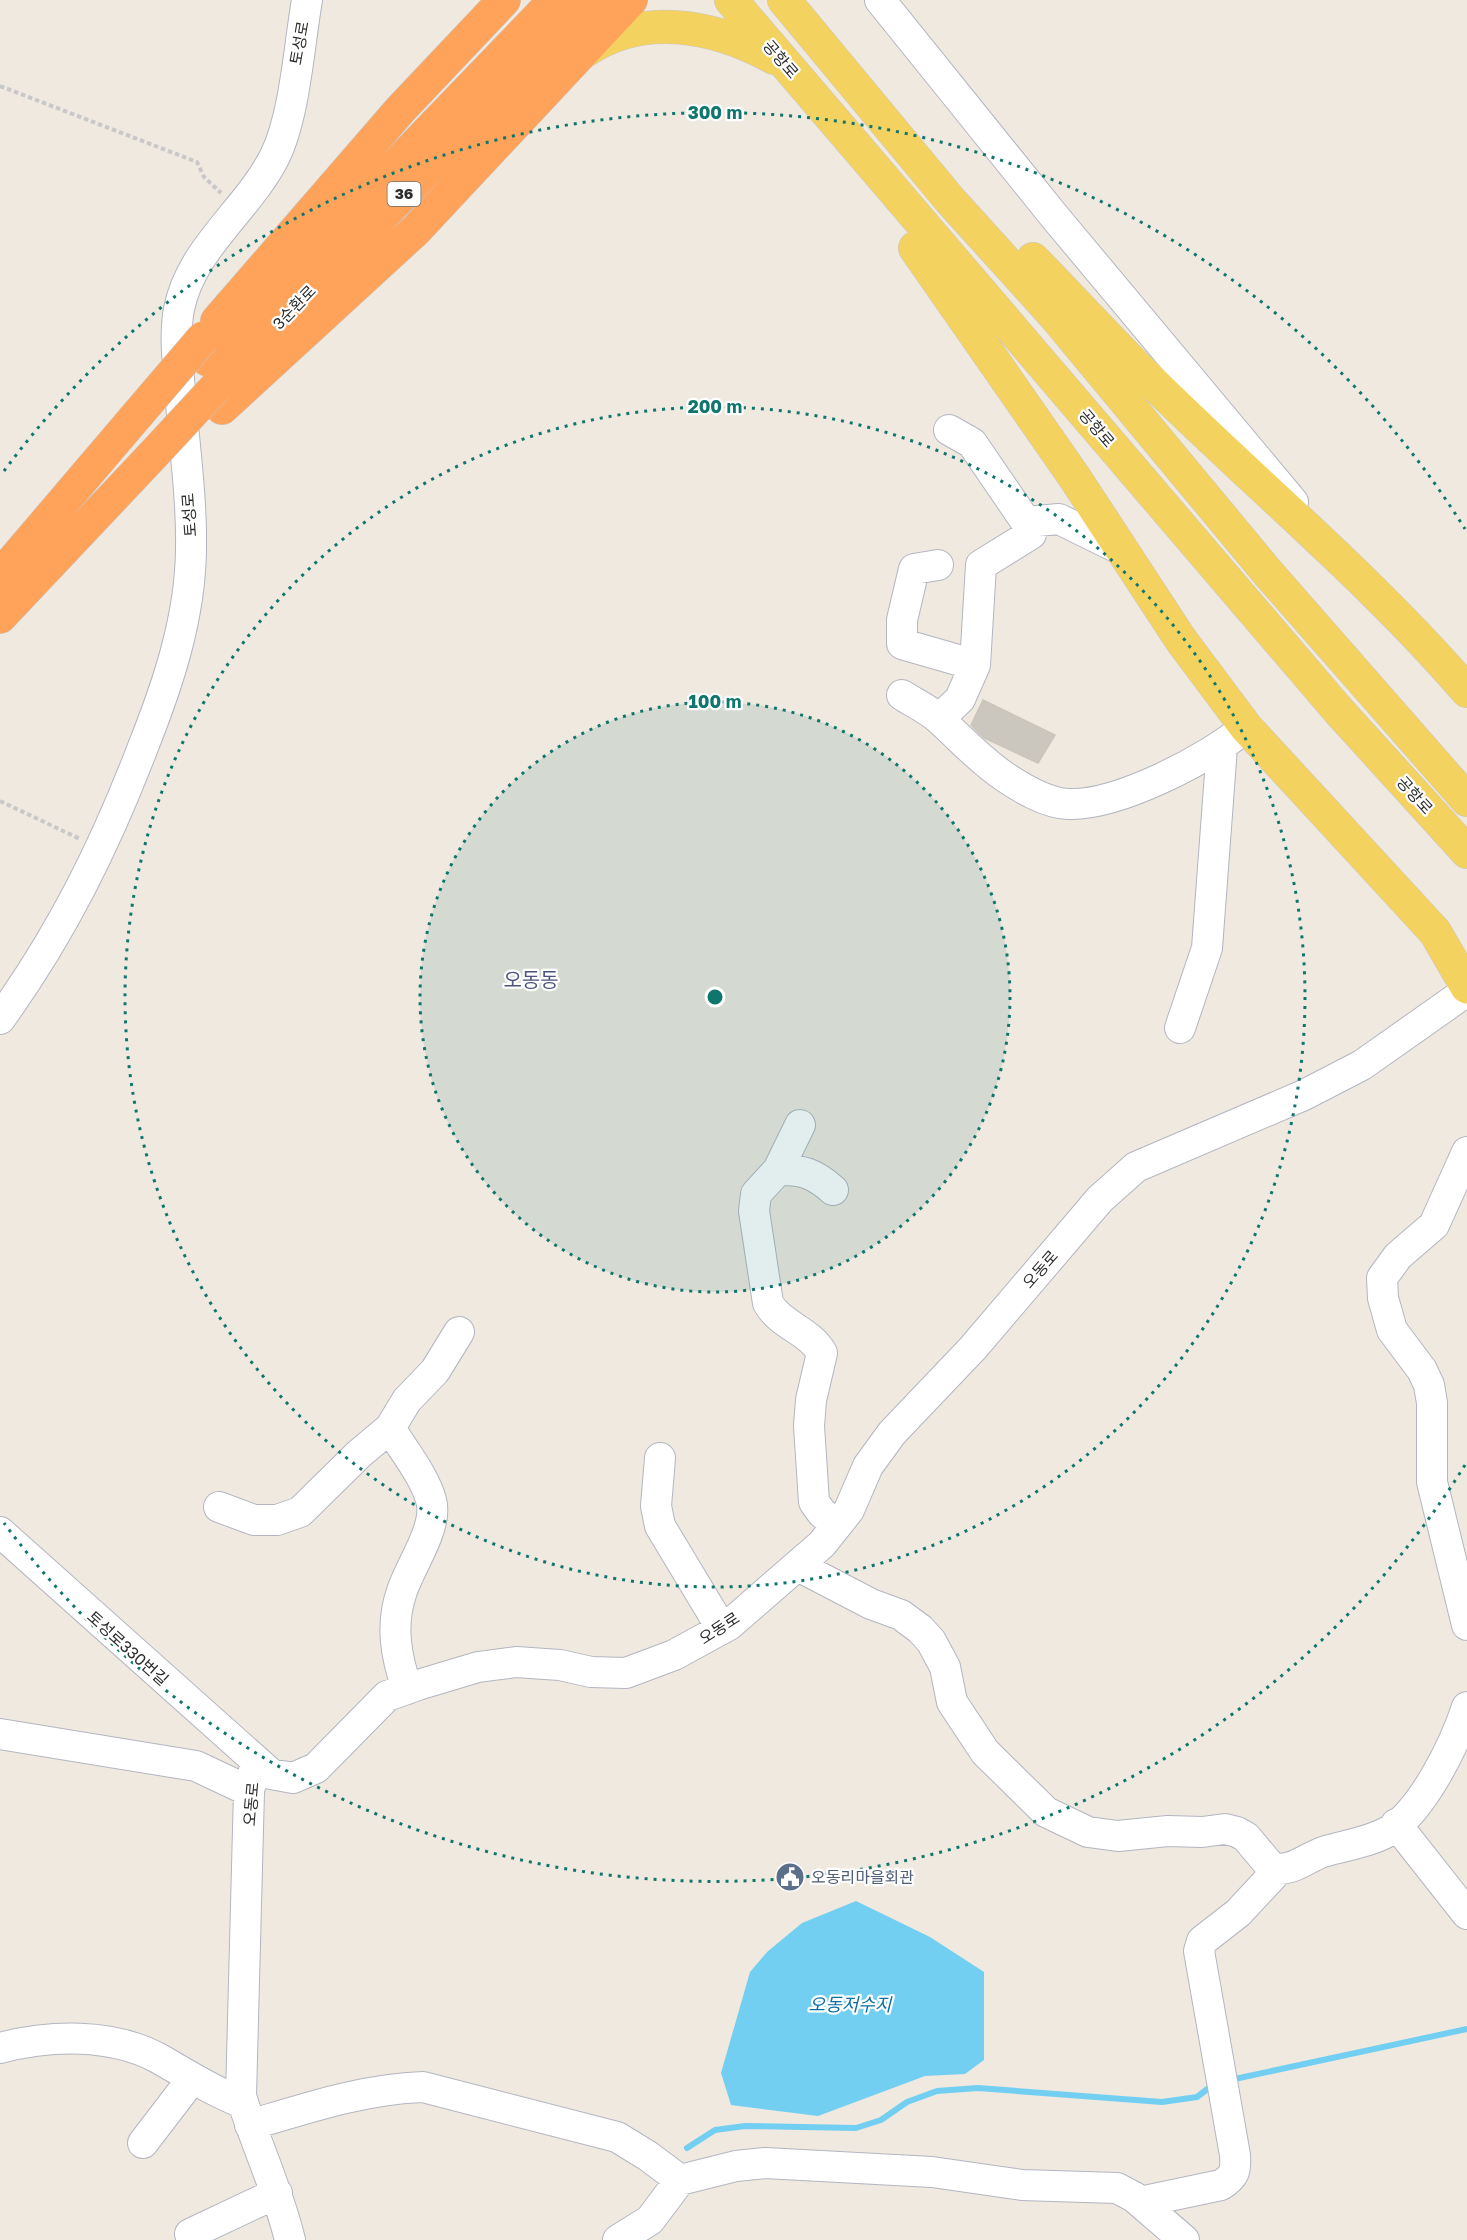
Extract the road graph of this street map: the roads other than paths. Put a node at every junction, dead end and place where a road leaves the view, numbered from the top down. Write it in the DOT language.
graph roads {
  1 [pos="307,0"];
  2 [pos="504,0"];
  3 [pos="555,0"];
  4 [pos="592,0"];
  5 [pos="631,0"];
  6 [pos="731,0"];
  7 [pos="784,0"];
  8 [pos="880,0"];
  9 [pos="576,57"];
  10 [pos="786,65"];
  11 [pos="863,92"];
  12 [pos="823,108"];
  13 [pos="212,373"];
  14 [pos="949,430"];
  15 [pos="147,442"];
  16 [pos="1026,522"];
  17 [pos="1323,543"];
  18 [pos="1122,550"];
  19 [pos="938,565"];
  20 [pos="0,577"];
  21 [pos="0,617"];
  22 [pos="0,622"];
  23 [pos="975,665"];
  24 [pos="1467,691"];
  25 [pos="902,695"];
  26 [pos="939,719"];
  27 [pos="1234,737"];
  28 [pos="1467,800"];
  29 [pos="1467,852"];
  30 [pos="1467,989"];
  31 [pos="0,1019"];
  32 [pos="1180,1028"];
  33 [pos="800,1125"];
  34 [pos="1467,1152"];
  35 [pos="778,1170"];
  36 [pos="833,1190"];
  37 [pos="459,1332"];
  38 [pos="390,1428"];
  39 [pos="660,1458"];
  40 [pos="219,1507"];
  41 [pos="837,1525"];
  42 [pos="0,1532"];
  43 [pos="798,1566"];
  44 [pos="1467,1625"];
  45 [pos="722,1629"];
  46 [pos="407,1689"];
  47 [pos="1467,1707"];
  48 [pos="0,1734"];
  49 [pos="256,1762"];
  50 [pos="249,1791"];
  51 [pos="1396,1824"];
  52 [pos="1279,1869"];
  53 [pos="1467,1914"];
  54 [pos="0,2048"];
  55 [pos="192,2079"];
  56 [pos="246,2114"];
  57 [pos="143,2143"];
  58 [pos="680,2180"];
  59 [pos="277,2193"];
  60 [pos="1140,2202"];
  61 [pos="190,2234"];
  62 [pos="290,2240"];
  63 [pos="618,2240"];
  64 [pos="1184,2240"];
  1 -- 31 [label="street, 토성로"];
  2 -- 13 [label="highway"];
  3 -- 13 [label="highway, 3순환로 / 36"];
  4 -- 13 [label="highway, 3순환로 / 36"];
  5 -- 9 [label="highway"];
  6 -- 10 [label="main road, 공항로"];
  7 -- 11 [label="main road"];
  8 -- 17 [label="street"];
  9 -- 10 [label="main road"];
  9 -- 13 [label="highway"];
  10 -- 12 [label="main road, 공항로"];
  11 -- 17 [label="main road"];
  11 -- 28 [label="main road"];
  12 -- 18 [label="main road"];
  12 -- 29 [label="main road, 공항로"];
  13 -- 15 [label="highway"];
  13 -- 15 [label="highway, 3순환로 / 36"];
  14 -- 16 [label="street"];
  15 -- 20 [label="highway, 3순환로 / 36"];
  15 -- 21 [label="highway, 3순환로 / 36"];
  15 -- 22 [label="highway"];
  16 -- 18 [label="street"];
  16 -- 23 [label="street"];
  17 -- 24 [label="main road"];
  18 -- 27 [label="main road"];
  19 -- 23 [label="street"];
  23 -- 26 [label="street"];
  25 -- 26 [label="street"];
  26 -- 27 [label="street"];
  27 -- 30 [label="main road"];
  27 -- 32 [label="street"];
  30 -- 41 [label="street, 오동로"];
  33 -- 35 [label="street"];
  34 -- 44 [label="street"];
  35 -- 36 [label="street"];
  35 -- 41 [label="street"];
  37 -- 38 [label="street"];
  38 -- 40 [label="street"];
  38 -- 46 [label="street"];
  39 -- 45 [label="street"];
  41 -- 43 [label="street, 오동로"];
  42 -- 49 [label="street, 토성로330번길"];
  43 -- 45 [label="street, 오동로"];
  43 -- 52 [label="street"];
  45 -- 46 [label="street, 오동로"];
  46 -- 49 [label="street, 오동로"];
  47 -- 51 [label="street"];
  48 -- 50 [label="street"];
  49 -- 50 [label="street, 오동로"];
  50 -- 56 [label="street, 오동로"];
  51 -- 52 [label="street"];
  51 -- 53 [label="street"];
  52 -- 60 [label="street"];
  54 -- 55 [label="street"];
  55 -- 56 [label="street"];
  55 -- 57 [label="street"];
  56 -- 58 [label="street"];
  56 -- 59 [label="street, 오동로"];
  58 -- 60 [label="street"];
  58 -- 63 [label="street"];
  59 -- 61 [label="street"];
  59 -- 62 [label="street, 오동로"];
  60 -- 64 [label="street"];
}
